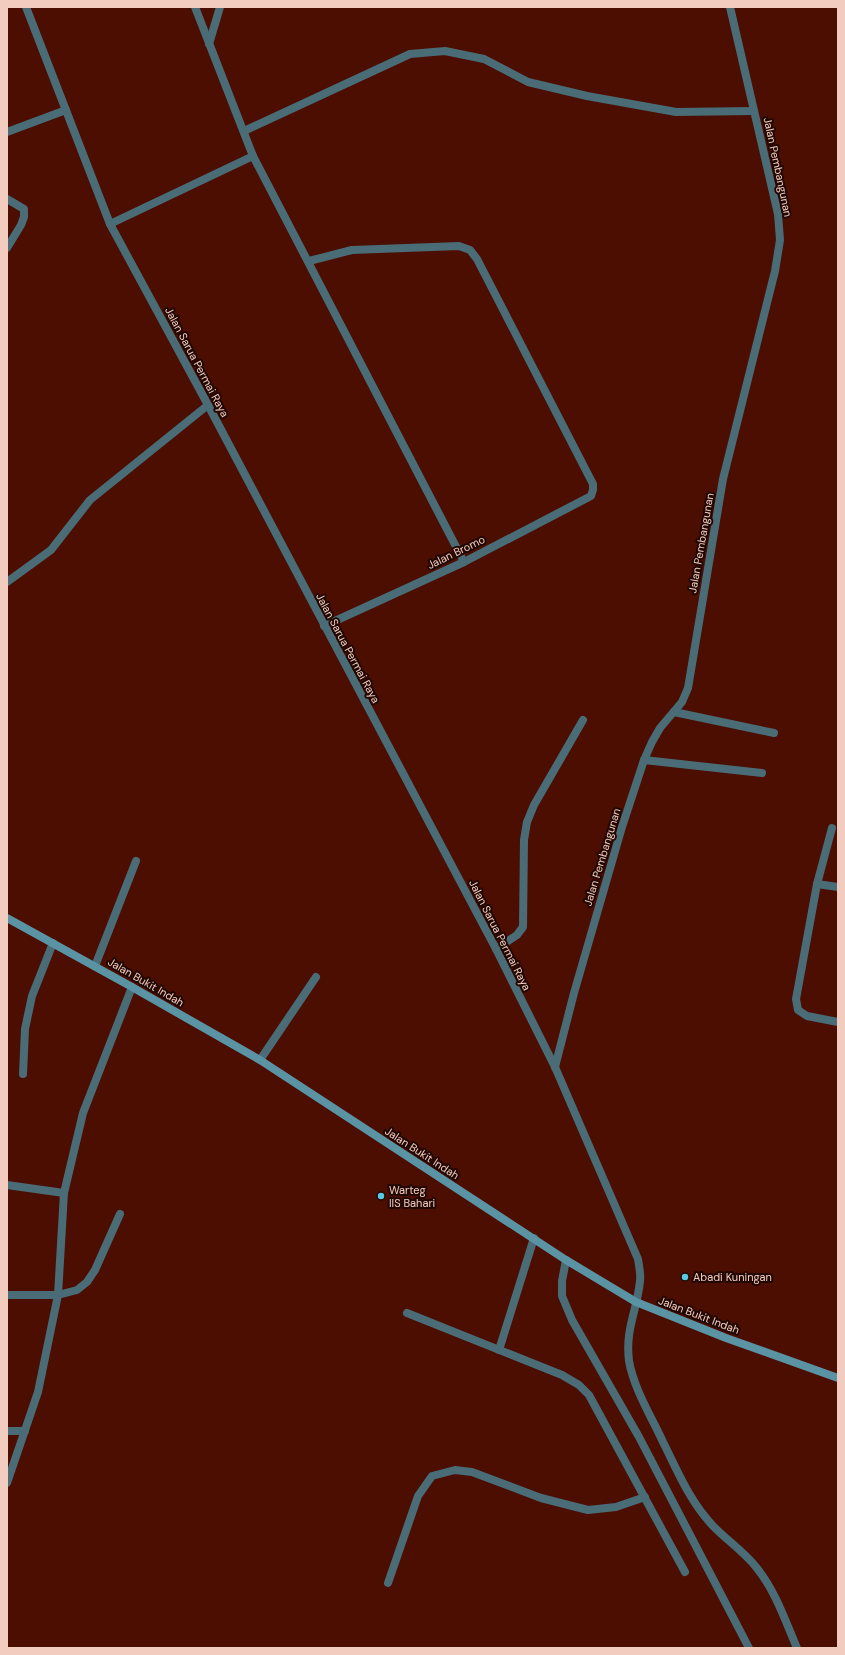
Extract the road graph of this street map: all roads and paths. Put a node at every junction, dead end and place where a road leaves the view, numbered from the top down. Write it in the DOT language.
graph roads {
  1 [pos="26,7"];
  2 [pos="195,7"];
  3 [pos="220,7"];
  4 [pos="730,7"];
  5 [pos="209,44"];
  6 [pos="66,110"];
  7 [pos="754,111"];
  8 [pos="244,131"];
  9 [pos="7,132"];
  10 [pos="253,156"];
  11 [pos="7,199"];
  12 [pos="110,224"];
  13 [pos="7,248"];
  14 [pos="309,261"];
  15 [pos="208,405"];
  16 [pos="464,562"];
  17 [pos="7,582"];
  18 [pos="324,626"];
  19 [pos="674,712"];
  20 [pos="584,720"];
  21 [pos="774,733"];
  22 [pos="644,760"];
  23 [pos="762,773"];
  24 [pos="832,828"];
  25 [pos="136,861"];
  26 [pos="817,884"];
  27 [pos="838,887"];
  28 [pos="7,918"];
  29 [pos="53,943"];
  30 [pos="496,949"];
  31 [pos="95,966"];
  32 [pos="316,977"];
  33 [pos="132,987"];
  34 [pos="838,1022"];
  35 [pos="260,1060"];
  36 [pos="555,1067"];
  37 [pos="23,1074"];
  38 [pos="7,1185"];
  39 [pos="64,1193"];
  40 [pos="120,1214"];
  41 [pos="534,1238"];
  42 [pos="566,1260"];
  43 [pos="7,1295"];
  44 [pos="58,1295"];
  45 [pos="636,1302"];
  46 [pos="407,1313"];
  47 [pos="499,1350"];
  48 [pos="838,1378"];
  49 [pos="7,1431"];
  50 [pos="25,1431"];
  51 [pos="7,1483"];
  52 [pos="645,1497"];
  53 [pos="685,1572"];
  54 [pos="388,1583"];
  55 [pos="749,1648"];
  56 [pos="797,1648"];
  1 -- 6 [label="street, Jalan Sarua Permai Raya"];
  2 -- 5 [label="street"];
  3 -- 5 [label="street"];
  4 -- 7 [label="street, Jalan Pembangunan"];
  5 -- 8 [label="street"];
  6 -- 9 [label="street"];
  6 -- 12 [label="street, Jalan Sarua Permai Raya"];
  7 -- 8 [label="street"];
  7 -- 19 [label="street, Jalan Pembangunan"];
  8 -- 10 [label="street"];
  10 -- 12 [label="street"];
  10 -- 14 [label="street"];
  11 -- 13 [label="street"];
  12 -- 15 [label="street, Jalan Sarua Permai Raya"];
  14 -- 16 [label="street"];
  14 -- 16 [label="street, Jalan Bromo"];
  15 -- 17 [label="street"];
  15 -- 18 [label="street, Jalan Sarua Permai Raya"];
  16 -- 18 [label="street, Jalan Bromo"];
  18 -- 30 [label="street, Jalan Sarua Permai Raya"];
  19 -- 21 [label="street"];
  19 -- 22 [label="street, Jalan Pembangunan"];
  20 -- 30 [label="street"];
  22 -- 23 [label="street"];
  22 -- 36 [label="street, Jalan Pembangunan"];
  24 -- 26 [label="street"];
  25 -- 31 [label="street"];
  26 -- 27 [label="street"];
  26 -- 34 [label="street"];
  28 -- 29 [label="main road, Jalan Bukit Indah"];
  29 -- 31 [label="main road, Jalan Bukit Indah"];
  29 -- 37 [label="street"];
  30 -- 36 [label="street, Jalan Sarua Permai Raya"];
  31 -- 33 [label="main road, Jalan Bukit Indah"];
  32 -- 35 [label="street"];
  33 -- 35 [label="main road, Jalan Bukit Indah"];
  33 -- 39 [label="street"];
  35 -- 41 [label="main road, Jalan Bukit Indah"];
  36 -- 45 [label="street, Jalan Sarua Permai Raya"];
  38 -- 39 [label="street"];
  39 -- 44 [label="street"];
  40 -- 44 [label="street"];
  41 -- 42 [label="main road, Jalan Bukit Indah"];
  41 -- 47 [label="street"];
  42 -- 45 [label="main road, Jalan Bukit Indah"];
  42 -- 55 [label="street"];
  43 -- 44 [label="street"];
  44 -- 50 [label="street"];
  45 -- 48 [label="main road, Jalan Bukit Indah"];
  45 -- 56 [label="street, Jalan Sarua Permai Raya"];
  46 -- 47 [label="street"];
  47 -- 52 [label="street"];
  49 -- 50 [label="street"];
  50 -- 51 [label="street"];
  52 -- 53 [label="street"];
  52 -- 54 [label="street"];
}
